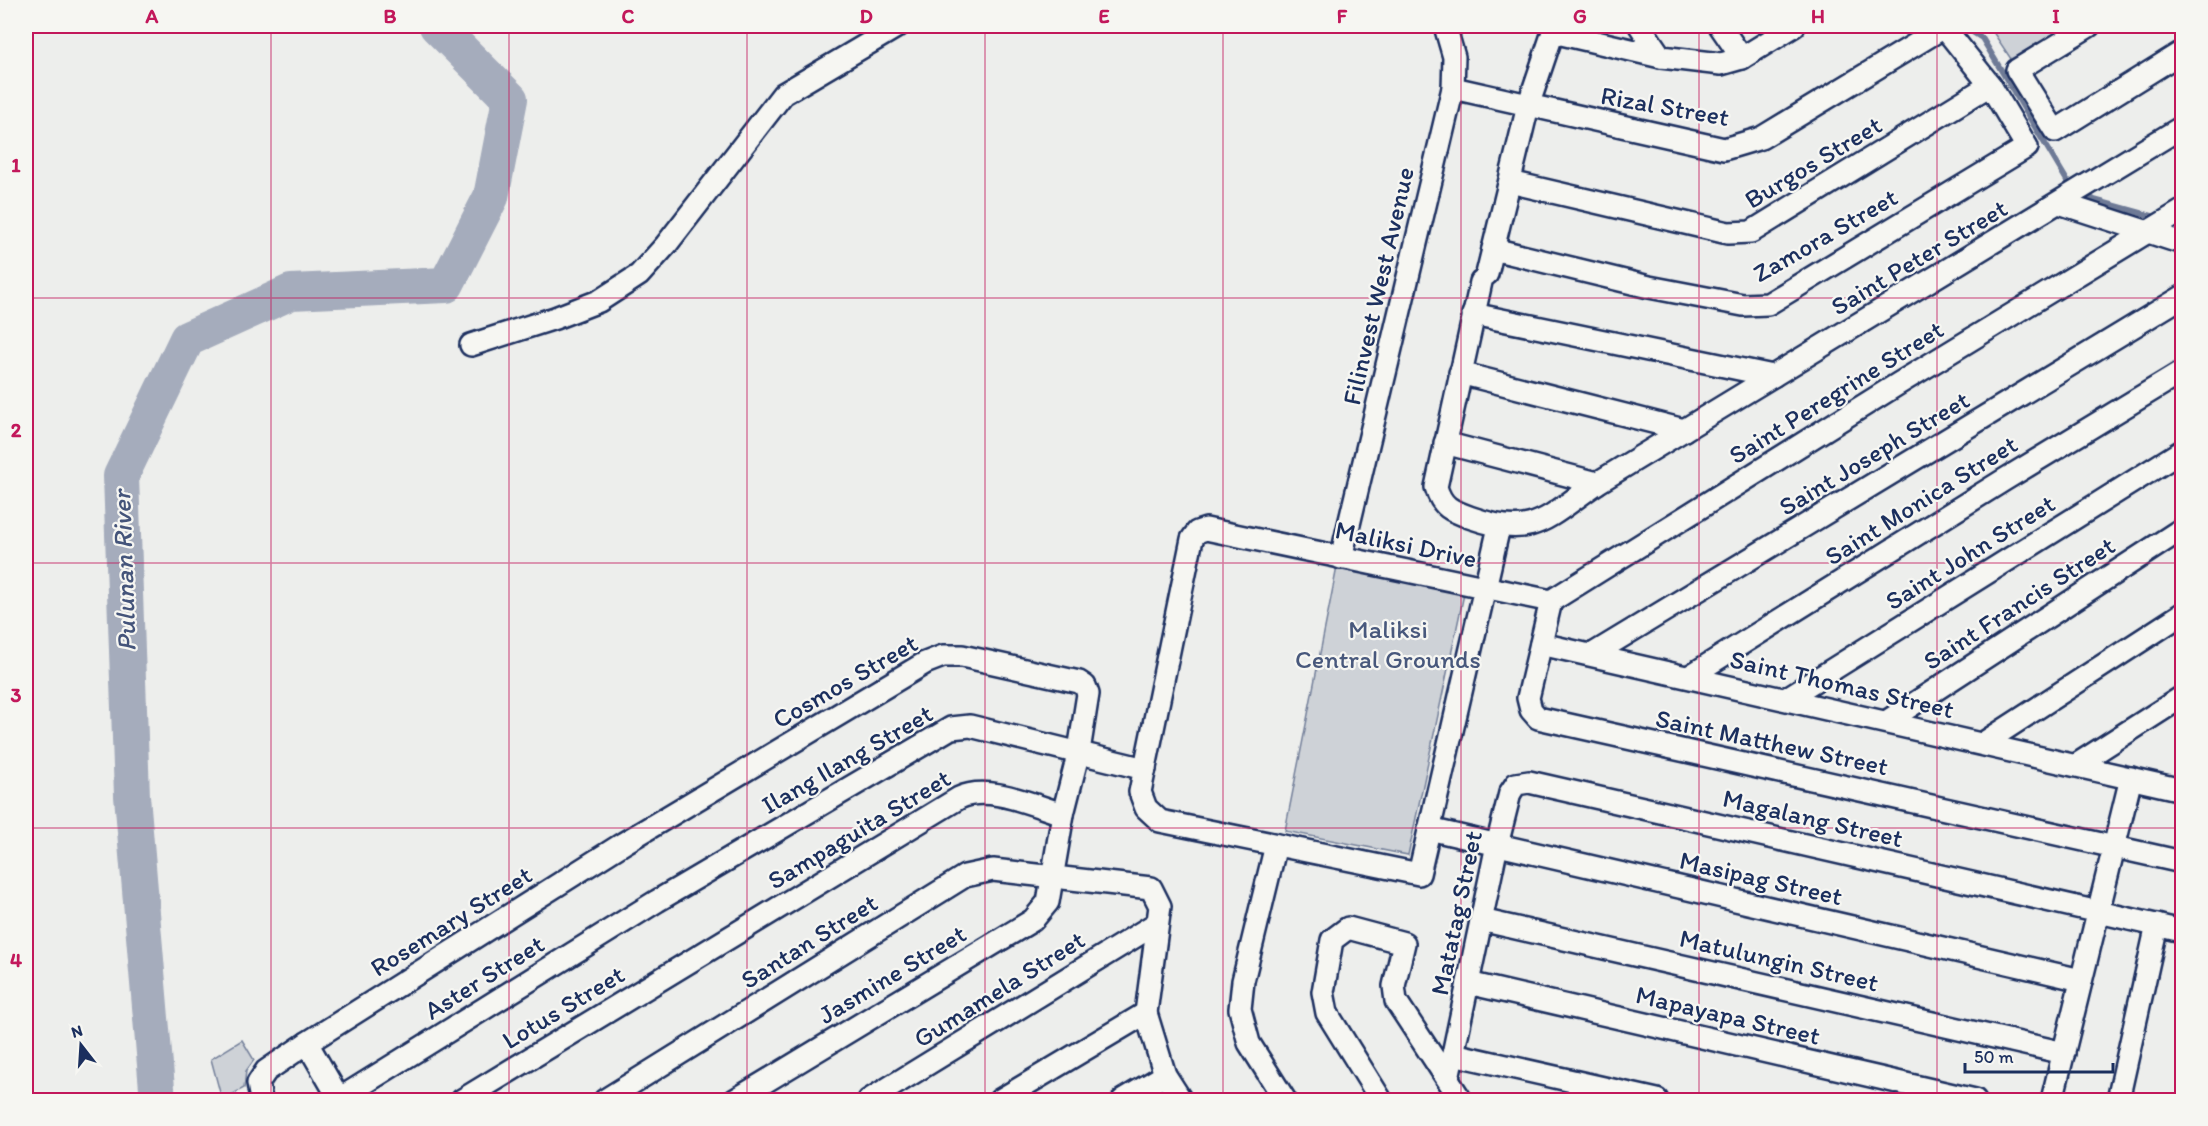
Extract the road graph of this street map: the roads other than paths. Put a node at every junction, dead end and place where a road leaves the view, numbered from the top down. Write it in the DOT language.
graph roads {
  1 [pos="898,26"];
  2 [pos="1445,26"];
  3 [pos="1640,26"];
  4 [pos="1720,26"];
  5 [pos="1794,26"];
  6 [pos="1944,26"];
  7 [pos="2090,26"];
  8 [pos="1551,29"];
  9 [pos="2182,52"];
  10 [pos="1661,57"];
  11 [pos="1742,58"];
  12 [pos="1990,85"];
  13 [pos="1453,88"];
  14 [pos="1528,106"];
  15 [pos="2182,127"];
  16 [pos="1510,182"];
  17 [pos="2065,200"];
  18 [pos="2182,212"];
  19 [pos="2152,230"];
  20 [pos="2182,243"];
  21 [pos="1493,249"];
  22 [pos="2182,297"];
  23 [pos="1473,314"];
  24 [pos="471,345"];
  25 [pos="2182,372"];
  26 [pos="1460,373"];
  27 [pos="1773,376"];
  28 [pos="1684,430"];
  29 [pos="1445,442"];
  30 [pos="2182,451"];
  31 [pos="1597,483"];
  32 [pos="1499,527"];
  33 [pos="2182,529"];
  34 [pos="1341,558"];
  35 [pos="1485,589"];
  36 [pos="1551,600"];
  37 [pos="2182,614"];
  38 [pos="1541,644"];
  39 [pos="1593,654"];
  40 [pos="1690,676"];
  41 [pos="2182,697"];
  42 [pos="1787,698"];
  43 [pos="1886,722"];
  44 [pos="1982,744"];
  45 [pos="1079,750"];
  46 [pos="2076,765"];
  47 [pos="1145,768"];
  48 [pos="2131,778"];
  49 [pos="1516,784"];
  50 [pos="2180,787"];
  51 [pos="1063,814"];
  52 [pos="1429,829"];
  53 [pos="624,843"];
  54 [pos="1276,845"];
  55 [pos="1497,845"];
  56 [pos="2115,846"];
  57 [pos="2182,861"];
  58 [pos="1054,875"];
  59 [pos="657,901"];
  60 [pos="2098,912"];
  61 [pos="1481,920"];
  62 [pos="1156,923"];
  63 [pos="2157,925"];
  64 [pos="2182,931"];
  65 [pos="693,960"];
  66 [pos="2081,980"];
  67 [pos="1468,983"];
  68 [pos="1146,1013"];
  69 [pos="307,1043"];
  70 [pos="2064,1053"];
  71 [pos="1453,1054"];
  72 [pos="1165,1075"];
  73 [pos="1448,1078"];
  74 [pos="339,1100"];
  75 [pos="261,1101"];
  76 [pos="462,1101"];
  77 [pos="605,1101"];
  78 [pos="735,1101"];
  79 [pos="869,1101"];
  80 [pos="1000,1101"];
  81 [pos="1123,1101"];
  82 [pos="1181,1101"];
  83 [pos="1285,1101"];
  84 [pos="1381,1101"];
  85 [pos="1461,1101"];
  86 [pos="1657,1101"];
  87 [pos="1975,1101"];
  88 [pos="2052,1101"];
  89 [pos="2118,1101"];
  1 -- 24 [label="street"];
  2 -- 13 [label="street, Filinvest West Avenue"];
  3 -- 10 [label="street"];
  4 -- 11 [label="street"];
  5 -- 11 [label="street"];
  6 -- 12 [label="street"];
  6 -- 14 [label="street, Rizal Street"];
  7 -- 9 [label="street"];
  8 -- 10 [label="street"];
  8 -- 14 [label="street"];
  10 -- 11 [label="street"];
  12 -- 16 [label="street, Burgos Street"];
  12 -- 21 [label="street, Zamora Street"];
  13 -- 14 [label="street, Rizal Street"];
  13 -- 34 [label="street, Filinvest West Avenue"];
  14 -- 16 [label="street"];
  15 -- 17 [label="street, Saint Peter Street"];
  16 -- 21 [label="street"];
  17 -- 19 [label="street"];
  17 -- 27 [label="street, Saint Peter Street"];
  18 -- 19 [label="street, Saint Peregrine Street"];
  19 -- 20 [label="street"];
  19 -- 36 [label="street, Saint Peregrine Street"];
  21 -- 23 [label="street"];
  22 -- 39 [label="street, Saint Joseph Street"];
  23 -- 26 [label="street"];
  23 -- 27 [label="street"];
  25 -- 40 [label="street, Saint Monica Street"];
  26 -- 28 [label="street"];
  26 -- 29 [label="street"];
  27 -- 28 [label="street, Saint Peter Street"];
  28 -- 31 [label="street, Saint Peter Street"];
  29 -- 31 [label="street"];
  29 -- 32 [label="street"];
  30 -- 42 [label="street, Saint John Street"];
  31 -- 32 [label="street, Saint Peter Street"];
  32 -- 35 [label="street"];
  33 -- 43 [label="street, Saint Francis Street"];
  34 -- 35 [label="street, Maliksi Drive"];
  34 -- 47 [label="street, Maliksi Drive"];
  35 -- 36 [label="street"];
  35 -- 52 [label="street, Maliksi Drive"];
  36 -- 38 [label="street, Saint Matthew Street"];
  37 -- 44 [label="street"];
  38 -- 39 [label="street, Saint Thomas Street"];
  38 -- 56 [label="street, Saint Matthew Street"];
  39 -- 40 [label="street, Saint Thomas Street"];
  40 -- 42 [label="street, Saint Thomas Street"];
  41 -- 46 [label="street"];
  42 -- 43 [label="street, Saint Thomas Street"];
  43 -- 44 [label="street, Saint Thomas Street"];
  44 -- 46 [label="street, Saint Thomas Street"];
  45 -- 47 [label="street, Ilang Ilang Street"];
  45 -- 51 [label="street, Jasmine Street"];
  45 -- 53 [label="street, Cosmos Street"];
  45 -- 59 [label="street, Ilang Ilang Street"];
  46 -- 48 [label="street, Saint Thomas Street"];
  47 -- 54 [label="street, Maliksi Drive"];
  48 -- 50 [label="street, Saint Thomas Street"];
  48 -- 56 [label="street"];
  49 -- 55 [label="street, Matatag Street"];
  49 -- 60 [label="street, Magalang Street"];
  51 -- 58 [label="street, Jasmine Street"];
  51 -- 65 [label="street, Sampaguita Street"];
  52 -- 54 [label="street, Maliksi Drive"];
  52 -- 55 [label="street, Masipag Street"];
  53 -- 69 [label="street, Rosemary Street"];
  54 -- 83 [label="street"];
  55 -- 61 [label="street, Matatag Street"];
  55 -- 66 [label="street, Masipag Street"];
  56 -- 57 [label="street"];
  56 -- 60 [label="street"];
  58 -- 62 [label="street, Santan Street"];
  58 -- 77 [label="street, Santan Street"];
  58 -- 78 [label="street, Jasmine Street"];
  59 -- 74 [label="street, Aster Street"];
  60 -- 63 [label="street, Magalang Street"];
  60 -- 66 [label="street"];
  61 -- 67 [label="street, Matatag Street"];
  61 -- 70 [label="street, Matulungin Street"];
  62 -- 68 [label="street"];
  62 -- 79 [label="street, Gumamela Street"];
  63 -- 64 [label="street, Magalang Street"];
  63 -- 89 [label="street"];
  65 -- 76 [label="street, Lotus Street"];
  66 -- 70 [label="street"];
  67 -- 71 [label="street, Matatag Street"];
  67 -- 87 [label="street, Mapayapa Street"];
  68 -- 72 [label="street"];
  68 -- 80 [label="street"];
  69 -- 74 [label="street"];
  69 -- 75 [label="street, Rosemary Street"];
  70 -- 88 [label="street"];
  71 -- 73 [label="street, Matatag Street"];
  71 -- 86 [label="street"];
  72 -- 81 [label="street"];
  72 -- 82 [label="street"];
  73 -- 84 [label="street"];
  73 -- 85 [label="street"];
}
